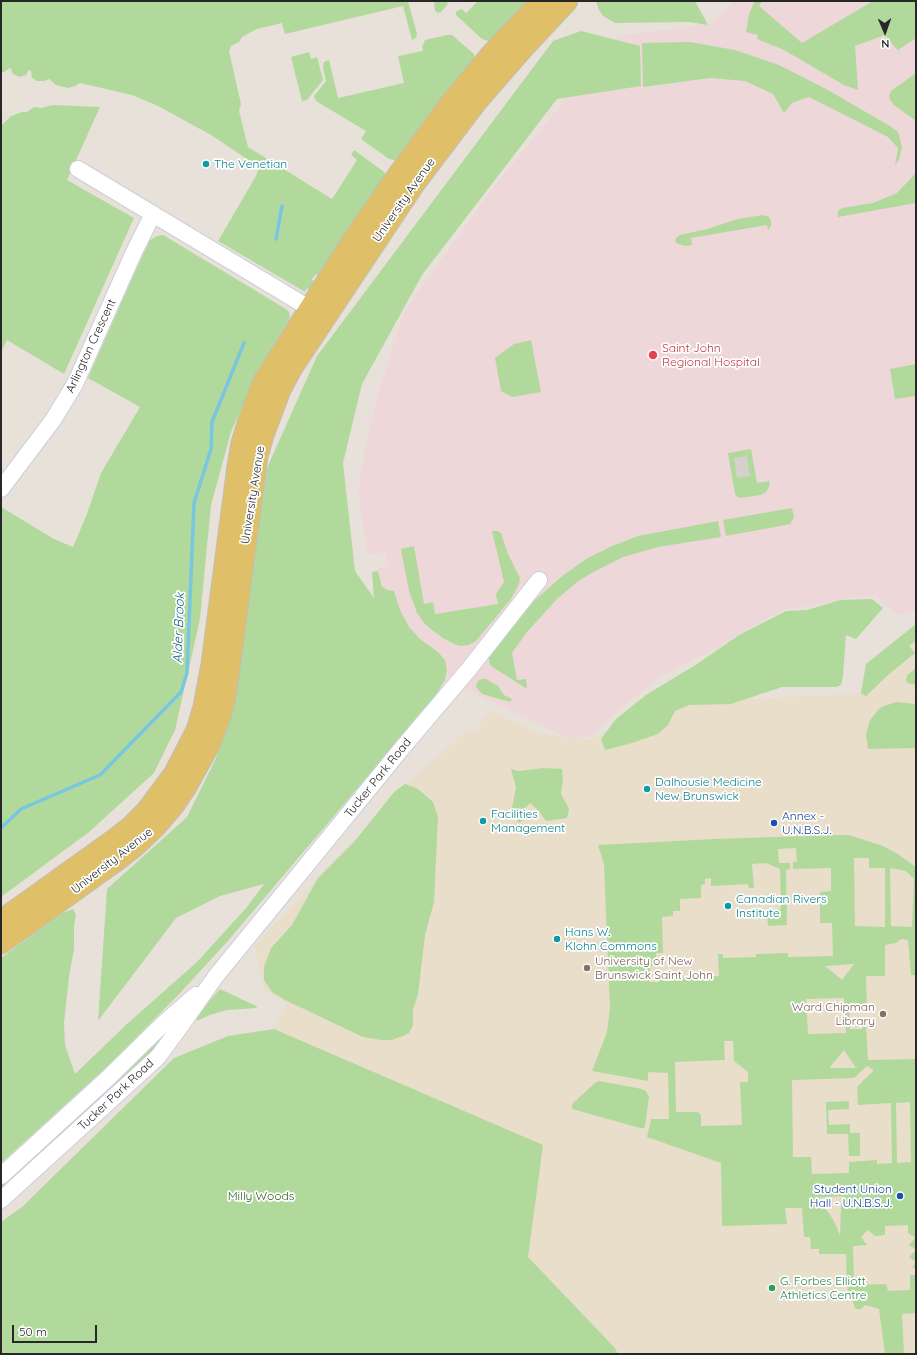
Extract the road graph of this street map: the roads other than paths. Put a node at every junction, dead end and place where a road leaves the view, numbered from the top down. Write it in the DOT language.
graph roads {
  1 [pos="542,1"];
  2 [pos="567,1"];
  3 [pos="78,169"];
  4 [pos="153,214"];
  5 [pos="318,313"];
  6 [pos="1,489"];
  7 [pos="539,580"];
  8 [pos="1,921"];
  9 [pos="1,943"];
  10 [pos="216,976"];
  11 [pos="1,1176"];
  12 [pos="1,1200"];
  1 -- 5 [label="main road, University Avenue"];
  2 -- 5 [label="main road, University Avenue"];
  3 -- 4 [label="street"];
  4 -- 5 [label="street"];
  4 -- 6 [label="street, Arlington Crescent"];
  5 -- 8 [label="main road, University Avenue"];
  5 -- 9 [label="main road, University Avenue"];
  7 -- 10 [label="street, Tucker Park Road"];
  10 -- 11 [label="street, Tucker Park Road"];
  10 -- 12 [label="street, Tucker Park Road"];
}
